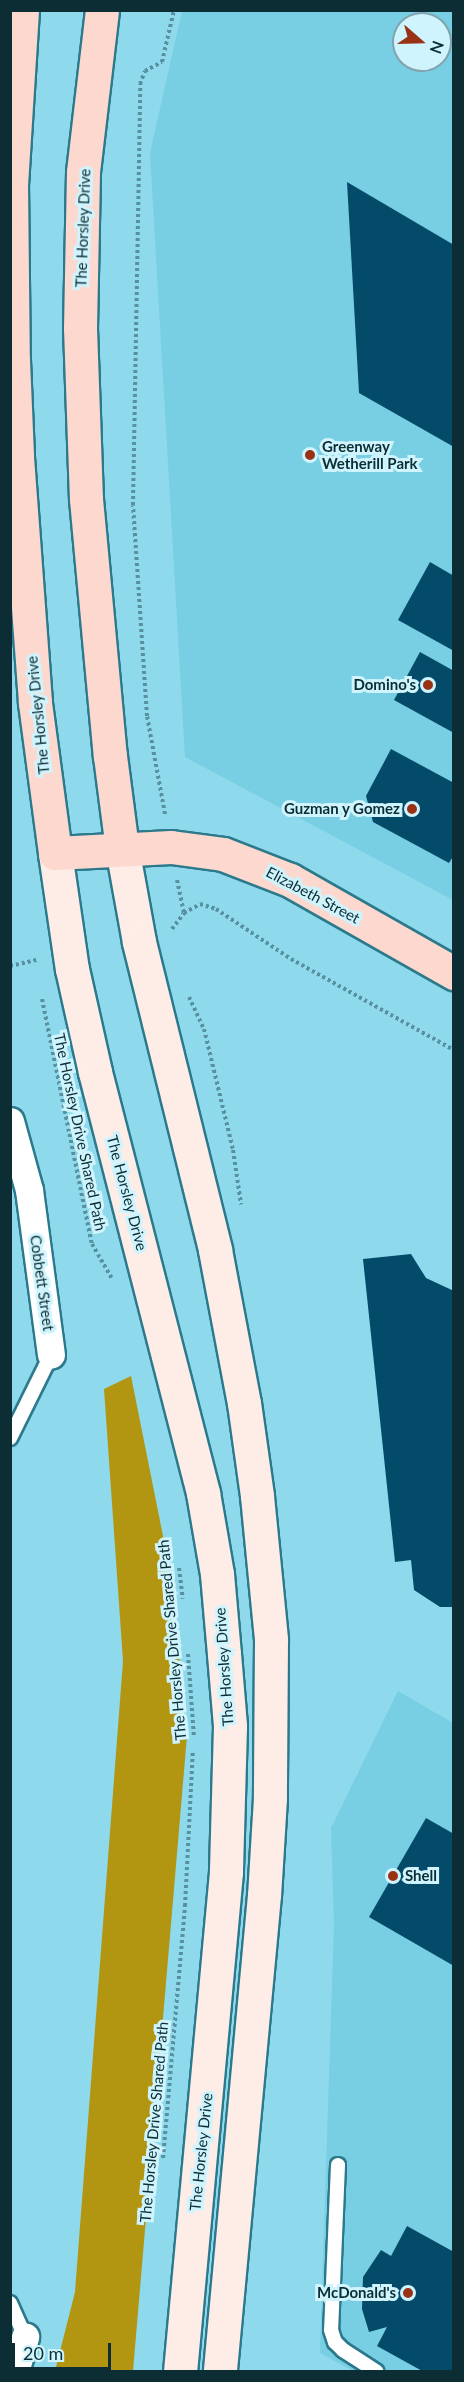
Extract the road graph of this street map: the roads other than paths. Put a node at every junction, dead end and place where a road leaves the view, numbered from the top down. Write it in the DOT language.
graph roads {
  1 [pos="22,10"];
  2 [pos="102,10"];
  3 [pos="122,848"];
  4 [pos="55,853"];
  5 [pos="453,973"];
  6 [pos="10,1120"];
  7 [pos="51,1355"];
  8 [pos="10,1438"];
  9 [pos="338,2165"];
  10 [pos="10,2303"];
  11 [pos="25,2336"];
  12 [pos="15,2372"];
  13 [pos="180,2372"];
  14 [pos="220,2372"];
  15 [pos="377,2372"];
  1 -- 4 [label="main road, The Horsley Drive"];
  2 -- 3 [label="main road, The Horsley Drive"];
  3 -- 4 [label="main road, Elizabeth Street"];
  3 -- 5 [label="main road, Elizabeth Street"];
  3 -- 14 [label="main road, The Horsley Drive"];
  4 -- 13 [label="main road, The Horsley Drive"];
  6 -- 7 [label="street, Cobbett Street"];
  7 -- 8 [label="lane, Cobbett Street"];
  9 -- 15 [label="lane"];
  10 -- 11 [label="lane"];
  11 -- 12 [label="street"];
}
